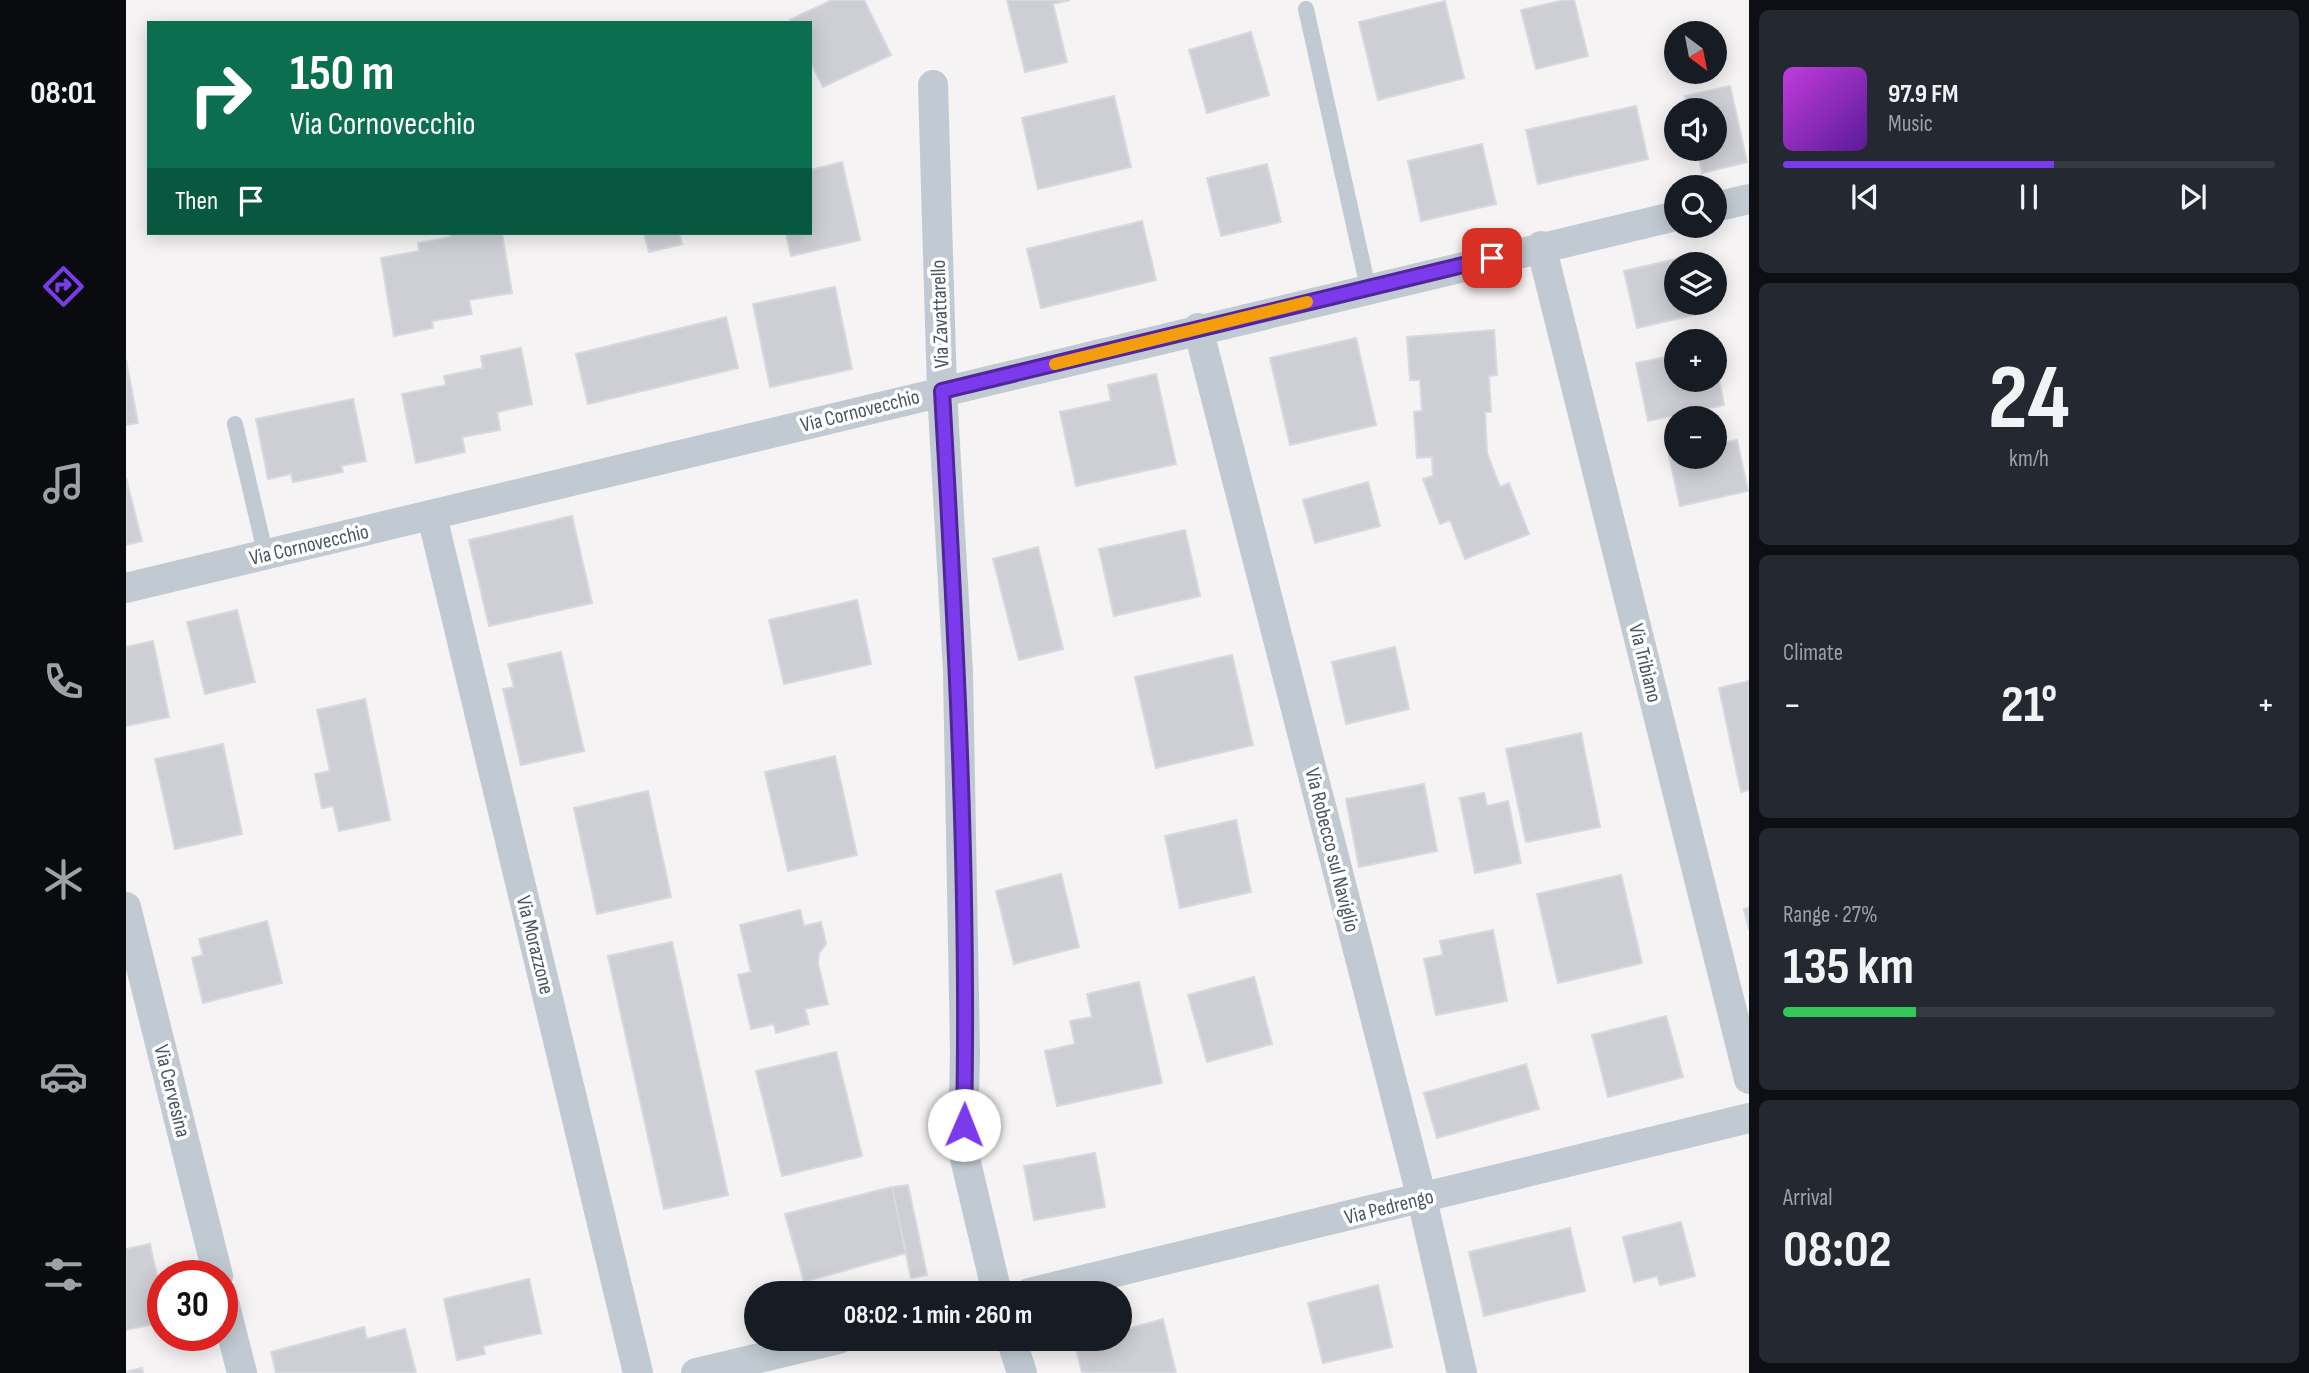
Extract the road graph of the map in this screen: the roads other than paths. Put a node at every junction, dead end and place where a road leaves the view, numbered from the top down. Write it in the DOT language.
graph roads {
  1 [pos="1306,9"];
  2 [pos="933,85"];
  3 [pos="1749,199"];
  4 [pos="1727,204"];
  5 [pos="1664,219"];
  6 [pos="1541,246"];
  7 [pos="1368,288"];
  8 [pos="1198,328"];
  9 [pos="942,391"];
  10 [pos="235,424"];
  11 [pos="432,516"];
  12 [pos="266,556"];
  13 [pos="126,588"];
  14 [pos="126,907"];
  15 [pos="1749,1079"];
  16 [pos="1749,1118"];
  17 [pos="1422,1199"];
  18 [pos="214,1260"];
  19 [pos="994,1281"];
  20 [pos="1079,1281"];
  21 [pos="236,1351"];
  22 [pos="789,1351"];
  23 [pos="1015,1351"];
  24 [pos="242,1373"];
  25 [pos="638,1373"];
  26 [pos="696,1373"];
  27 [pos="1022,1373"];
  28 [pos="1462,1373"];
  1 -- 7 [label="lane"];
  2 -- 9 [label="street, Via Zavattarello"];
  3 -- 4 [label="street"];
  5 -- 6 [label="street, Via Cornovecchio"];
  6 -- 7 [label="street, Via Cornovecchio"];
  6 -- 15 [label="street, Via Tribiano"];
  7 -- 8 [label="street, Via Cornovecchio"];
  8 -- 9 [label="street, Via Cornovecchio"];
  8 -- 17 [label="street, Via Robecco sul Naviglio"];
  9 -- 11 [label="street, Via Cornovecchio"];
  9 -- 19 [label="street, Via Zavattarello"];
  10 -- 12 [label="lane"];
  11 -- 12 [label="street, Via Cornovecchio"];
  11 -- 25 [label="street, Via Morazzone"];
  12 -- 13 [label="street, Via Cornovecchio"];
  14 -- 18 [label="street, Via Cervesina"];
  16 -- 17 [label="street, Via Pedrengo"];
  17 -- 20 [label="street, Via Pedrengo"];
  17 -- 28 [label="street, Via Robecco sul Naviglio"];
  21 -- 24 [label="street"];
  22 -- 26 [label="street"];
  23 -- 27 [label="street"];
}
